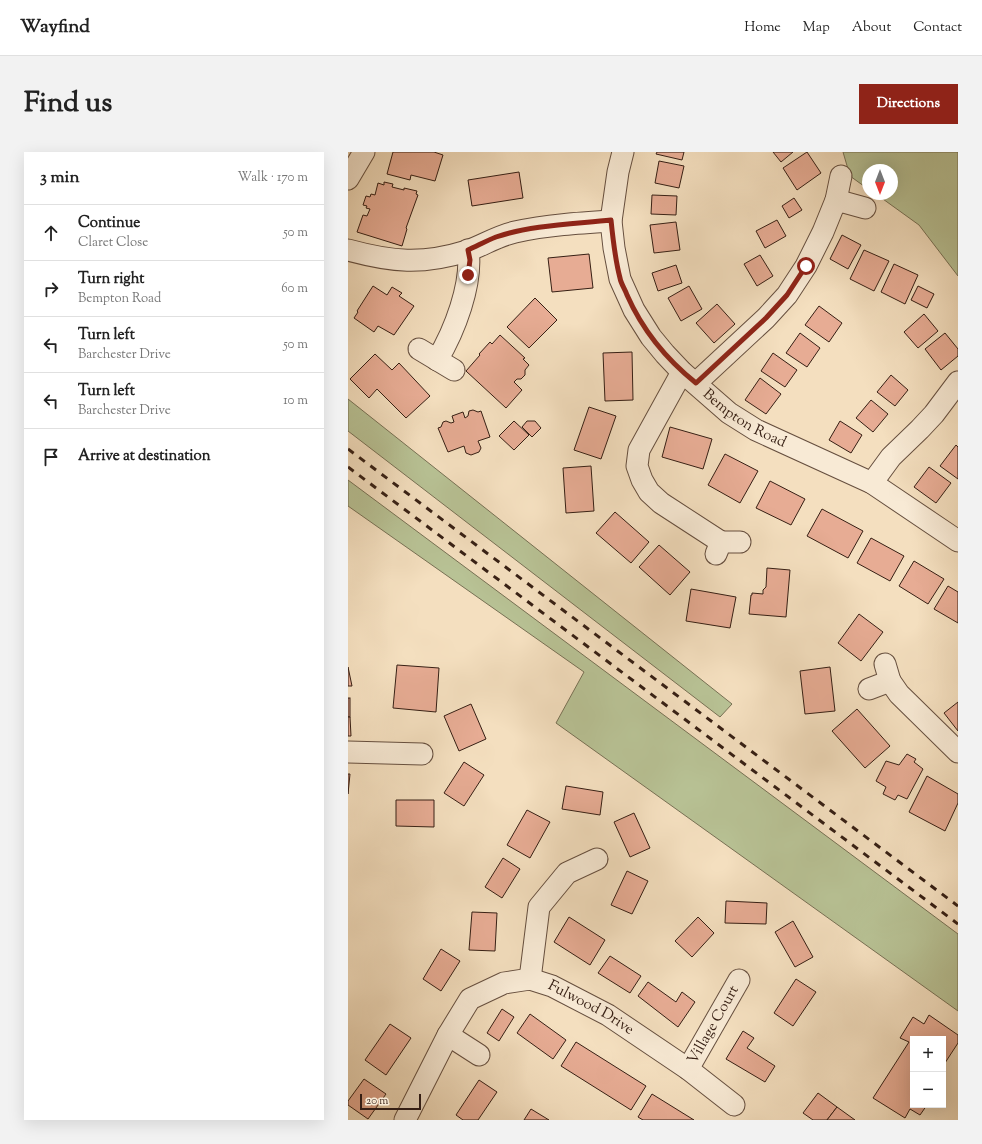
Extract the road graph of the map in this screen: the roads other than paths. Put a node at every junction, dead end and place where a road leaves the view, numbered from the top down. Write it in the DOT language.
graph roads {
  1 [pos="364,152"];
  2 [pos="623,152"];
  3 [pos="841,176"];
  4 [pos="348,179"];
  5 [pos="836,200"];
  6 [pos="865,208"];
  7 [pos="611,220"];
  8 [pos="348,250"];
  9 [pos="468,250"];
  10 [pos="419,349"];
  11 [pos="689,377"];
  12 [pos="958,382"];
  13 [pos="872,483"];
  14 [pos="958,542"];
  15 [pos="726,546"];
  16 [pos="870,689"];
  17 [pos="348,752"];
  18 [pos="958,752"];
  19 [pos="422,754"];
  20 [pos="597,859"];
  21 [pos="530,979"];
  22 [pos="739,980"];
  23 [pos="448,1035"];
  24 [pos="479,1055"];
  25 [pos="688,1070"];
  26 [pos="734,1105"];
  27 [pos="405,1120"];
  1 -- 4 [label="street"];
  2 -- 7 [label="street, Bempton Road"];
  3 -- 5 [label="street"];
  5 -- 6 [label="street"];
  5 -- 11 [label="street"];
  7 -- 9 [label="street"];
  7 -- 11 [label="street, Bempton Road"];
  8 -- 9 [label="street"];
  9 -- 10 [label="street"];
  11 -- 13 [label="street, Bempton Road"];
  11 -- 15 [label="street"];
  12 -- 13 [label="street"];
  13 -- 14 [label="street, Bempton Road"];
  16 -- 18 [label="street"];
  17 -- 19 [label="street"];
  20 -- 21 [label="street"];
  21 -- 23 [label="street, Fulwood Drive"];
  21 -- 25 [label="street, Fulwood Drive"];
  22 -- 25 [label="street, Village Court"];
  23 -- 24 [label="street"];
  23 -- 27 [label="street, Fulwood Drive"];
  25 -- 26 [label="street, Fulwood Drive"];
}
